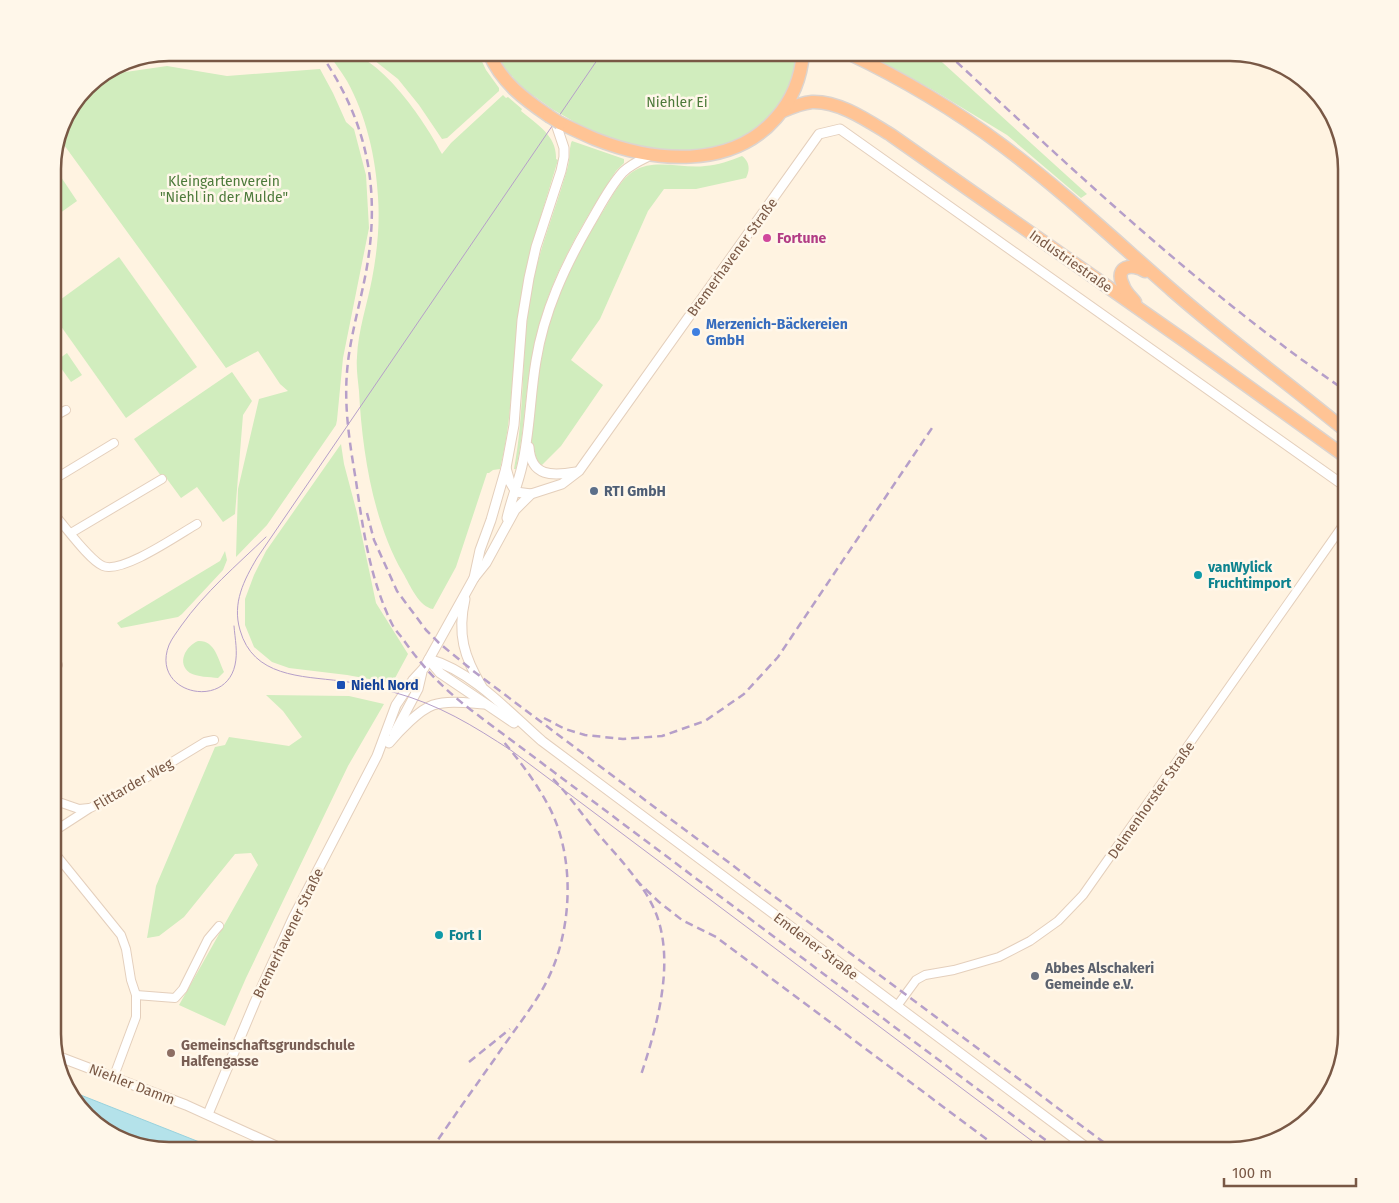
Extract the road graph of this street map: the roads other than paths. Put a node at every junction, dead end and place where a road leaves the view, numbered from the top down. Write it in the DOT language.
graph roads {
  1 [pos="494,61"];
  2 [pos="802,61"];
  3 [pos="866,61"];
  4 [pos="783,111"];
  5 [pos="555,122"];
  6 [pos="866,146"];
  7 [pos="653,154"];
  8 [pos="1172,291"];
  9 [pos="1147,315"];
  10 [pos="66,410"];
  11 [pos="61,413"];
  12 [pos="1338,425"];
  13 [pos="528,432"];
  14 [pos="114,443"];
  15 [pos="1338,451"];
  16 [pos="506,468"];
  17 [pos="579,471"];
  18 [pos="61,475"];
  19 [pos="162,479"];
  20 [pos="1338,481"];
  21 [pos="515,490"];
  22 [pos="531,494"];
  23 [pos="61,522"];
  24 [pos="196,524"];
  25 [pos="504,529"];
  26 [pos="1338,532"];
  27 [pos="71,533"];
  28 [pos="474,578"];
  29 [pos="469,587"];
  30 [pos="429,660"];
  31 [pos="422,672"];
  32 [pos="485,691"];
  33 [pos="485,704"];
  34 [pos="214,740"];
  35 [pos="542,740"];
  36 [pos="389,743"];
  37 [pos="377,756"];
  38 [pos="61,803"];
  39 [pos="90,808"];
  40 [pos="61,827"];
  41 [pos="61,861"];
  42 [pos="219,926"];
  43 [pos="136,994"];
  44 [pos="897,1006"];
  45 [pos="64,1058"];
  46 [pos="114,1076"];
  47 [pos="208,1114"];
  48 [pos="268,1142"];
  49 [pos="1079,1142"];
  1 -- 5 [label="highway"];
  2 -- 4 [label="highway"];
  3 -- 8 [label="highway"];
  4 -- 7 [label="highway"];
  4 -- 9 [label="highway, Industriestraße"];
  5 -- 7 [label="highway"];
  5 -- 16 [label="street, Bremerhavener Straße"];
  6 -- 17 [label="street, Bremerhavener Straße"];
  6 -- 20 [label="street, Industriestraße"];
  7 -- 13 [label="street, Bremerhavener Straße"];
  8 -- 9 [label="highway"];
  8 -- 12 [label="highway"];
  9 -- 15 [label="highway, Industriestraße"];
  10 -- 11 [label="street"];
  13 -- 17 [label="street, Bremerhavener Straße"];
  13 -- 21 [label="street, Bremerhavener Straße"];
  14 -- 18 [label="street"];
  16 -- 21 [label="street"];
  16 -- 28 [label="street, Bremerhavener Straße"];
  17 -- 22 [label="street, Bremerhavener Straße"];
  19 -- 27 [label="street"];
  21 -- 22 [label="street"];
  21 -- 25 [label="street, Bremerhavener Straße"];
  22 -- 25 [label="street, Bremerhavener Straße"];
  23 -- 27 [label="street"];
  24 -- 27 [label="street"];
  25 -- 28 [label="street, Bremerhavener Straße"];
  26 -- 44 [label="street, Delmenhorster Straße"];
  28 -- 29 [label="street, Bremerhavener Straße"];
  29 -- 30 [label="street, Bremerhavener Straße"];
  29 -- 32 [label="street, Emdener Straße"];
  30 -- 31 [label="street, Bremerhavener Straße"];
  30 -- 32 [label="street, Emdener Straße"];
  30 -- 33 [label="street, Emdener Straße"];
  31 -- 36 [label="street, Bremerhavener Straße"];
  31 -- 37 [label="street, Bremerhavener Straße"];
  32 -- 35 [label="street, Emdener Straße"];
  33 -- 35 [label="street, Emdener Straße"];
  33 -- 36 [label="street"];
  34 -- 39 [label="street, Flittarder Weg"];
  35 -- 44 [label="street, Emdener Straße"];
  36 -- 37 [label="street, Bremerhavener Straße"];
  37 -- 47 [label="street, Bremerhavener Straße"];
  38 -- 39 [label="street"];
  39 -- 40 [label="street, Flittarder Weg"];
  41 -- 43 [label="street"];
  42 -- 43 [label="street"];
  43 -- 46 [label="street"];
  44 -- 49 [label="street, Emdener Straße"];
  45 -- 46 [label="street, Niehler Damm"];
  46 -- 47 [label="street, Niehler Damm"];
  47 -- 48 [label="street, Niehler Damm"];
}
